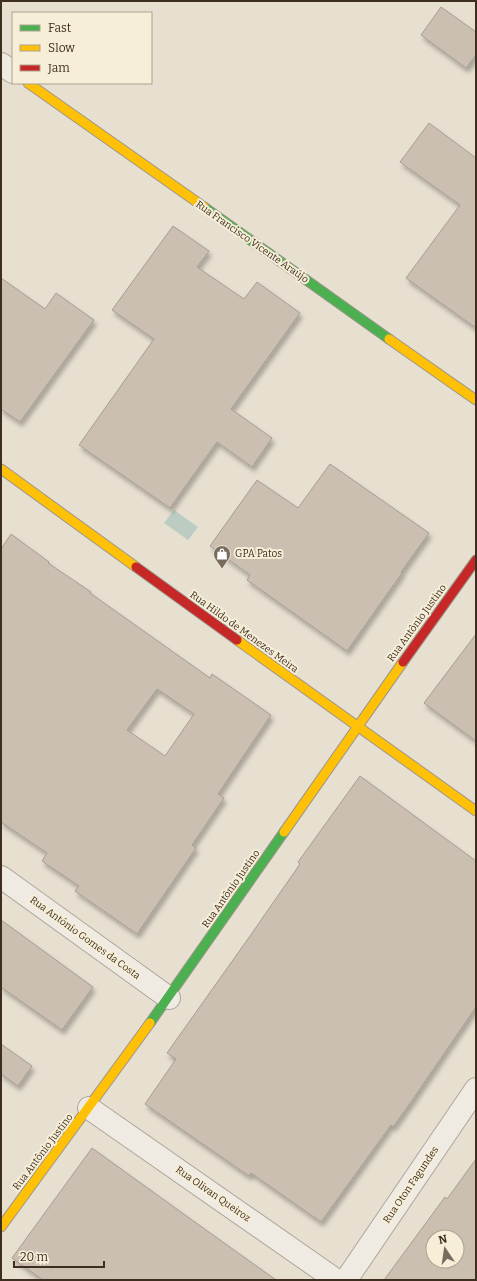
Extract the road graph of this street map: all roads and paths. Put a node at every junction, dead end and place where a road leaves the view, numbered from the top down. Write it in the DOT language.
graph roads {
  1 [pos="1,64"];
  2 [pos="12,71"];
  3 [pos="29,84"];
  4 [pos="476,400"];
  5 [pos="1,469"];
  6 [pos="476,560"];
  7 [pos="357,727"];
  8 [pos="476,811"];
  9 [pos="1,877"];
  10 [pos="169,998"];
  11 [pos="476,1089"];
  12 [pos="89,1108"];
  13 [pos="1,1227"];
  14 [pos="336,1280"];
  15 [pos="346,1280"];
  1 -- 2 [label="street"];
  3 -- 4 [label="street, Rua Francisco Vicente Araújo"];
  5 -- 7 [label="street, Rua Hildo de Menezes Meira"];
  6 -- 7 [label="street, Rua Antônio Justino"];
  7 -- 8 [label="street, Rua Hildo de Menezes Meira"];
  7 -- 10 [label="street, Rua Antônio Justino"];
  9 -- 10 [label="street, Rua António Gomes da Costa"];
  10 -- 12 [label="street, Rua Antônio Justino"];
  11 -- 15 [label="street, Rua Oton Fagundes"];
  12 -- 13 [label="street, Rua Antônio Justino"];
  12 -- 14 [label="street, Rua Olivan Queiroz"];
}
